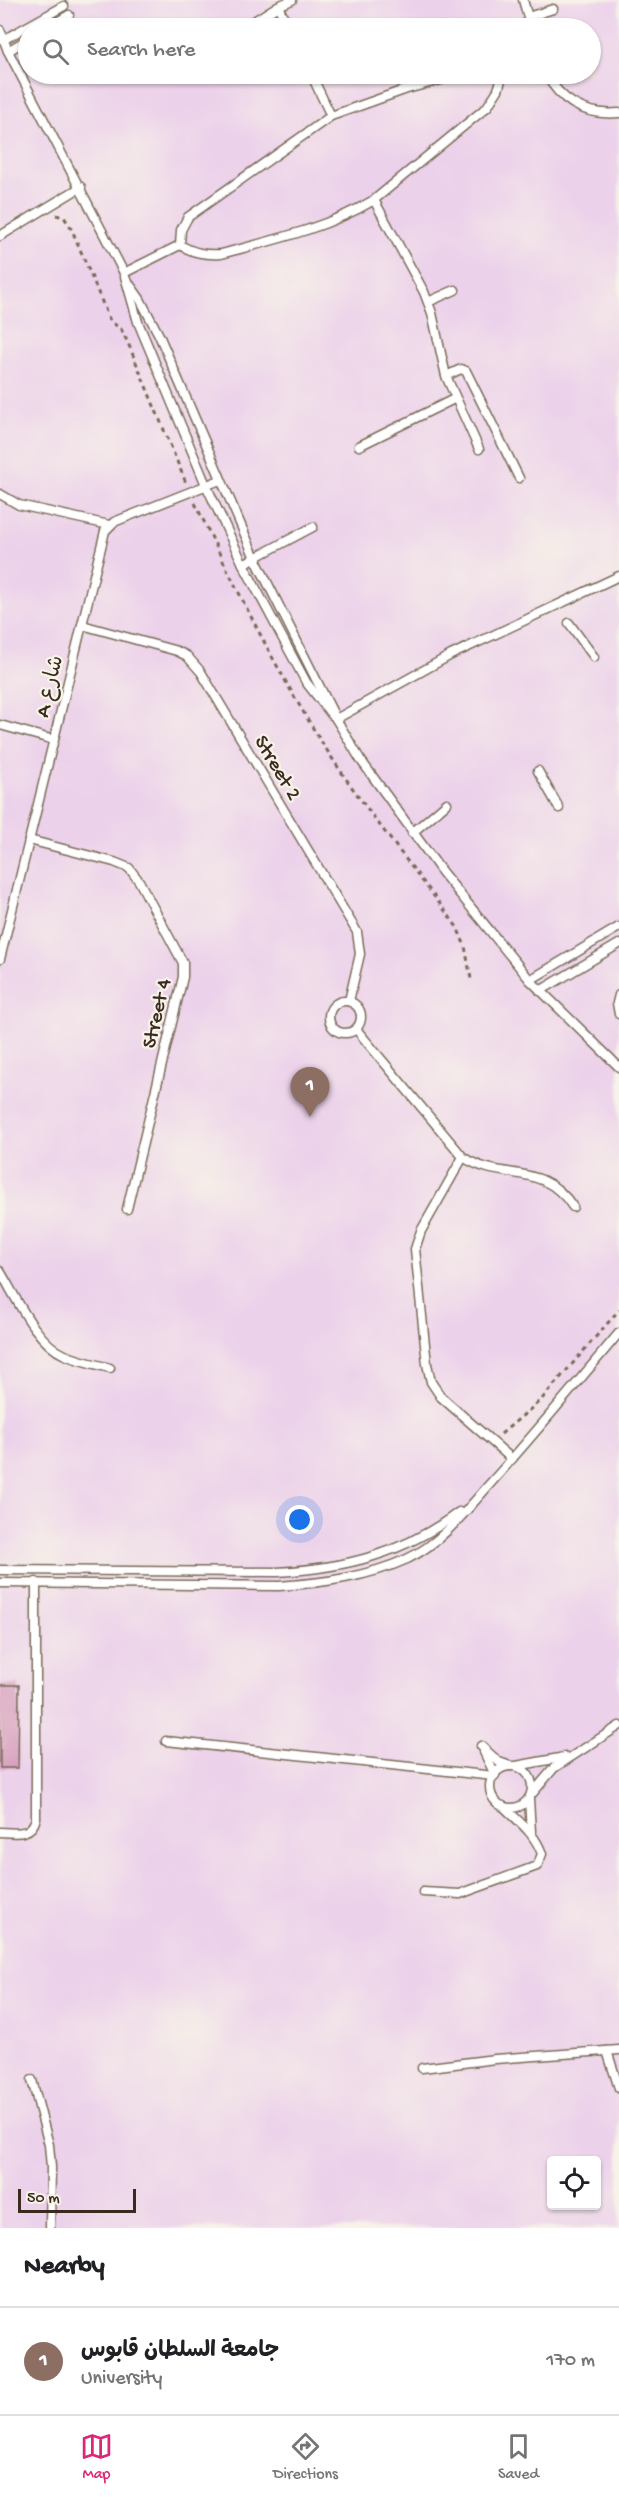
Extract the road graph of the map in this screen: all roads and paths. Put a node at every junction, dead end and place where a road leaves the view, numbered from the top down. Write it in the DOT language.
graph roads {
  1 [pos="292,0"];
  2 [pos="523,0"];
  3 [pos="64,6"];
  4 [pos="278,6"];
  5 [pos="552,9"];
  6 [pos="69,15"];
  7 [pos="528,17"];
  8 [pos="41,18"];
  9 [pos="64,18"];
  10 [pos="259,18"];
  11 [pos="284,18"];
  12 [pos="0,30"];
  13 [pos="18,30"];
  14 [pos="1,39"];
  15 [pos="18,45"];
  16 [pos="8,51"];
  17 [pos="18,70"];
  18 [pos="26,84"];
  19 [pos="316,84"];
  20 [pos="426,84"];
  21 [pos="500,84"];
  22 [pos="553,84"];
  23 [pos="619,113"];
  24 [pos="331,116"];
  25 [pos="81,187"];
  26 [pos="375,200"];
  27 [pos="0,236"];
  28 [pos="180,245"];
  29 [pos="124,273"];
  30 [pos="128,282"];
  31 [pos="455,290"];
  32 [pos="428,302"];
  33 [pos="446,376"];
  34 [pos="454,399"];
  35 [pos="359,446"];
  36 [pos="479,449"];
  37 [pos="519,478"];
  38 [pos="220,480"];
  39 [pos="206,485"];
  40 [pos="0,494"];
  41 [pos="109,525"];
  42 [pos="313,528"];
  43 [pos="255,558"];
  44 [pos="243,564"];
  45 [pos="619,576"];
  46 [pos="569,623"];
  47 [pos="82,625"];
  48 [pos="594,657"];
  49 [pos="336,719"];
  50 [pos="0,725"];
  51 [pos="54,740"];
  52 [pos="538,771"];
  53 [pos="447,803"];
  54 [pos="559,808"];
  55 [pos="412,833"];
  56 [pos="29,840"];
  57 [pos="619,927"];
  58 [pos="619,944"];
  59 [pos="0,959"];
  60 [pos="530,980"];
  61 [pos="540,991"];
  62 [pos="619,995"];
  63 [pos="349,1001"];
  64 [pos="619,1014"];
  65 [pos="356,1029"];
  66 [pos="619,1066"];
  67 [pos="463,1157"];
  68 [pos="573,1207"];
  69 [pos="127,1209"];
  70 [pos="0,1271"];
  71 [pos="619,1310"];
  72 [pos="619,1334"];
  73 [pos="110,1368"];
  74 [pos="491,1442"];
  75 [pos="512,1459"];
  76 [pos="476,1499"];
  77 [pos="0,1570"];
  78 [pos="0,1582"];
  79 [pos="36,1582"];
  80 [pos="619,1726"];
  81 [pos="166,1741"];
  82 [pos="568,1756"];
  83 [pos="512,1767"];
  84 [pos="494,1775"];
  85 [pos="530,1798"];
  86 [pos="503,1806"];
  87 [pos="0,1832"];
  88 [pos="531,1832"];
  89 [pos="423,1892"];
  90 [pos="619,2050"];
  91 [pos="607,2051"];
  92 [pos="422,2068"];
  93 [pos="32,2080"];
  94 [pos="619,2088"];
  95 [pos="50,2228"];
  1 -- 4 [label="lane"];
  2 -- 7 [label="lane"];
  3 -- 8 [label="lane"];
  4 -- 10 [label="lane"];
  4 -- 11 [label="lane"];
  5 -- 7 [label="lane"];
  6 -- 9 [label="lane"];
  12 -- 14 [label="lane"];
  13 -- 14 [label="lane"];
  14 -- 16 [label="lane"];
  15 -- 16 [label="lane"];
  16 -- 17 [label="lane"];
  18 -- 25 [label="lane"];
  19 -- 24 [label="lane"];
  20 -- 24 [label="lane"];
  21 -- 26 [label="lane"];
  22 -- 23 [label="lane"];
  24 -- 28 [label="lane"];
  25 -- 27 [label="lane"];
  25 -- 29 [label="lane"];
  26 -- 28 [label="lane"];
  26 -- 32 [label="lane"];
  28 -- 29 [label="lane"];
  29 -- 30 [label="lane"];
  30 -- 38 [label="lane"];
  30 -- 39 [label="lane"];
  31 -- 32 [label="lane"];
  32 -- 33 [label="lane"];
  33 -- 34 [label="lane"];
  33 -- 37 [label="lane"];
  34 -- 35 [label="lane"];
  34 -- 36 [label="lane"];
  38 -- 39 [label="lane"];
  38 -- 43 [label="lane"];
  39 -- 41 [label="lane"];
  39 -- 44 [label="lane"];
  40 -- 41 [label="lane"];
  41 -- 47 [label="lane, A شارع"];
  42 -- 43 [label="lane"];
  43 -- 44 [label="lane"];
  43 -- 49 [label="lane"];
  44 -- 49 [label="lane"];
  45 -- 49 [label="lane"];
  46 -- 48 [label="lane"];
  47 -- 51 [label="lane, A شارع"];
  47 -- 63 [label="lane, Street 2"];
  49 -- 55 [label="lane"];
  50 -- 51 [label="lane"];
  51 -- 56 [label="lane, A شارع"];
  52 -- 54 [label="lane"];
  53 -- 55 [label="lane"];
  55 -- 60 [label="lane"];
  56 -- 59 [label="lane, A شارع"];
  56 -- 69 [label="lane, Street 4"];
  57 -- 60 [label="lane"];
  58 -- 61 [label="lane"];
  60 -- 61 [label="lane"];
  61 -- 66 [label="lane"];
  62 -- 64 [label="lane"];
  63 -- 65 [label="lane"];
  63 -- 65 [label="lane"];
  65 -- 67 [label="lane"];
  67 -- 68 [label="lane"];
  67 -- 74 [label="lane"];
  70 -- 73 [label="lane"];
  71 -- 74 [label="path"];
  72 -- 75 [label="lane"];
  74 -- 75 [label="lane"];
  75 -- 76 [label="lane"];
  76 -- 77 [label="lane"];
  76 -- 79 [label="lane"];
  78 -- 79 [label="lane"];
  79 -- 87 [label="lane"];
  80 -- 82 [label="lane"];
  81 -- 84 [label="lane"];
  82 -- 83 [label="lane"];
  82 -- 85 [label="lane"];
  83 -- 84 [label="lane"];
  83 -- 84 [label="lane"];
  83 -- 85 [label="lane"];
  84 -- 86 [label="lane"];
  85 -- 86 [label="lane"];
  85 -- 88 [label="lane"];
  86 -- 88 [label="lane"];
  88 -- 89 [label="lane"];
  90 -- 91 [label="lane"];
  91 -- 92 [label="lane"];
  91 -- 94 [label="lane"];
  93 -- 95 [label="lane"];
}
